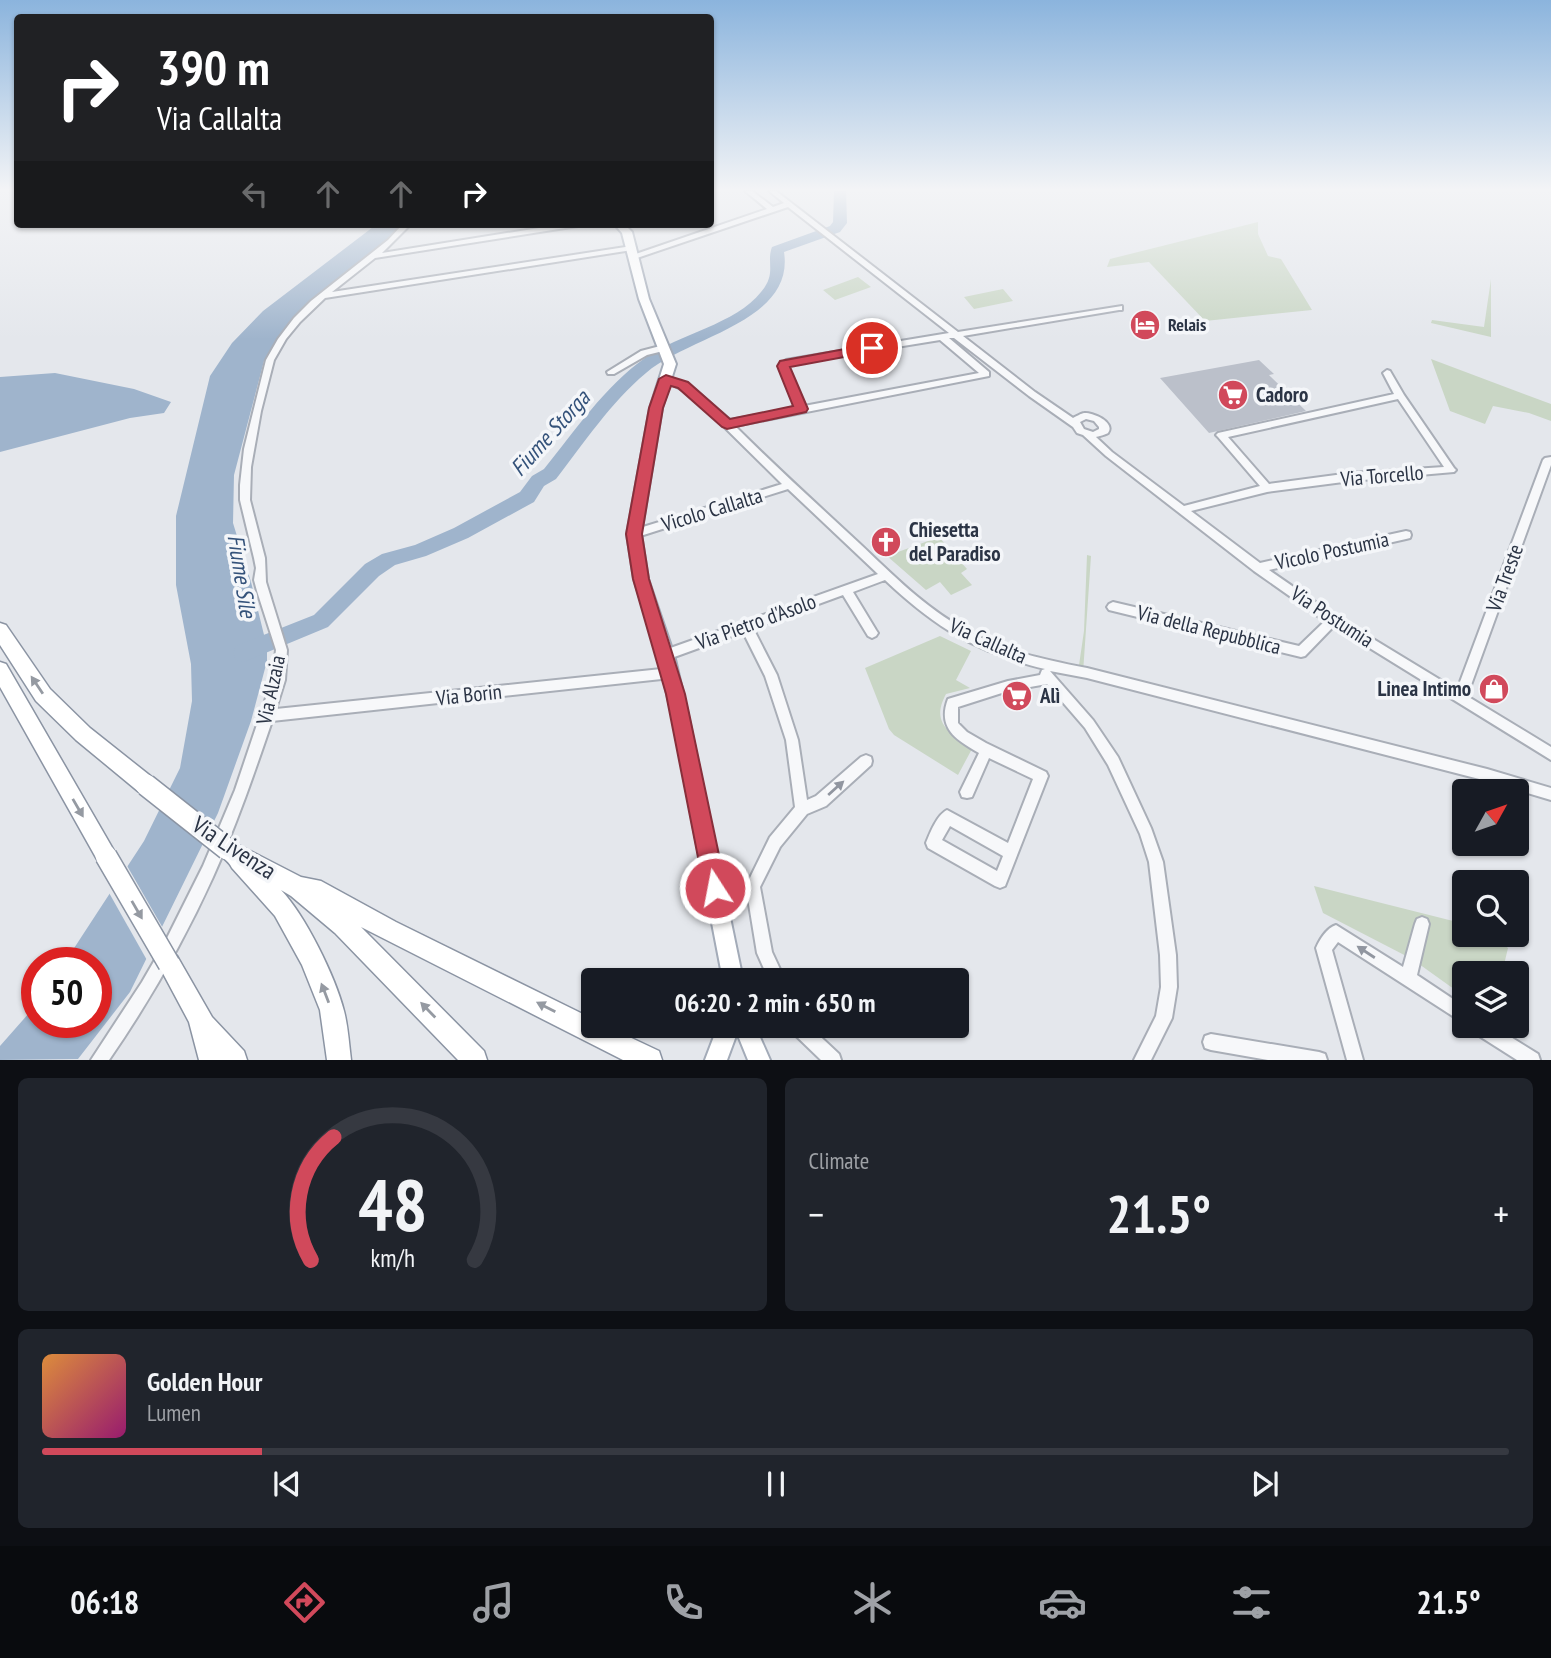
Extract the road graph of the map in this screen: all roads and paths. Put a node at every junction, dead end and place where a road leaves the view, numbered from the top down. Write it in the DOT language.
graph roads {
  1 [pos="391,240"];
  2 [pos="474,240"];
  3 [pos="630,240"];
  4 [pos="674,240"];
  5 [pos="838,240"];
  6 [pos="633,252"];
  7 [pos="375,256"];
  8 [pos="323,296"];
  9 [pos="1119,308"];
  10 [pos="956,334"];
  11 [pos="941,336"];
  12 [pos="665,348"];
  13 [pos="611,372"];
  14 [pos="1387,373"];
  15 [pos="666,379"];
  16 [pos="1400,397"];
  17 [pos="801,409"];
  18 [pos="1078,420"];
  19 [pos="727,424"];
  20 [pos="1104,431"];
  21 [pos="1088,435"];
  22 [pos="1551,460"];
  23 [pos="1124,466"];
  24 [pos="790,485"];
  25 [pos="1267,488"];
  26 [pos="1182,510"];
  27 [pos="634,534"];
  28 [pos="1406,535"];
  29 [pos="1258,568"];
  30 [pos="887,575"];
  31 [pos="846,590"];
  32 [pos="1114,607"];
  33 [pos="1334,620"];
  34 [pos="746,626"];
  35 [pos="0,630"];
  36 [pos="872,633"];
  37 [pos="666,655"];
  38 [pos="1042,664"];
  39 [pos="0,670"];
  40 [pos="671,673"];
  41 [pos="1048,679"];
  42 [pos="1460,699"];
  43 [pos="267,716"];
  44 [pos="987,749"];
  45 [pos="1551,753"];
  46 [pos="866,761"];
  47 [pos="967,792"];
  48 [pos="1551,793"];
  49 [pos="802,809"];
  50 [pos="227,849"];
  51 [pos="1011,853"];
  52 [pos="299,888"];
  53 [pos="1422,924"];
  54 [pos="731,968"];
  55 [pos="772,968"];
  56 [pos="1408,979"];
  57 [pos="1452,1008"];
  58 [pos="194,1010"];
  59 [pos="724,1038"];
  60 [pos="750,1038"];
  61 [pos="811,1038"];
  62 [pos="1498,1038"];
  63 [pos="1211,1042"];
  64 [pos="208,1049"];
  65 [pos="99,1059"];
  66 [pos="220,1059"];
  67 [pos="235,1059"];
  68 [pos="339,1059"];
  69 [pos="475,1059"];
  70 [pos="650,1059"];
  71 [pos="716,1059"];
  72 [pos="759,1059"];
  73 [pos="832,1059"];
  74 [pos="1142,1059"];
  75 [pos="1319,1059"];
  76 [pos="1355,1059"];
  77 [pos="1532,1059"];
  1 -- 7 [label="street, Via Alzaia"];
  2 -- 7 [label="street"];
  3 -- 6 [label="main road"];
  4 -- 6 [label="street"];
  5 -- 10 [label="street, Via Postumia"];
  6 -- 8 [label="street"];
  6 -- 12 [label="main road"];
  7 -- 8 [label="street, Via Alzaia"];
  8 -- 43 [label="street, Via Alzaia"];
  9 -- 10 [label="street"];
  10 -- 11 [label="street"];
  10 -- 18 [label="street, Via Postumia"];
  11 -- 17 [label="street"];
  11 -- 17 [label="street"];
  12 -- 13 [label="street"];
  12 -- 15 [label="main road"];
  14 -- 16 [label="street, Via Torcello"];
  15 -- 19 [label="street, Via Callalta"];
  15 -- 27 [label="main road"];
  16 -- 25 [label="street"];
  16 -- 25 [label="street, Via Torcello"];
  17 -- 19 [label="street"];
  18 -- 20 [label="street, Via Postumia"];
  18 -- 21 [label="street, Via Postumia"];
  19 -- 24 [label="street, Via Callalta"];
  20 -- 21 [label="street"];
  20 -- 23 [label="street, Via Postumia"];
  21 -- 23 [label="street, Via Postumia"];
  22 -- 42 [label="street, Via Treste"];
  23 -- 26 [label="street, Via Postumia"];
  24 -- 27 [label="street, Vicolo Callalta"];
  24 -- 30 [label="street, Via Callalta"];
  25 -- 26 [label="street, Via Torcello"];
  26 -- 29 [label="street, Via Postumia"];
  27 -- 37 [label="main road"];
  28 -- 29 [label="street, Vicolo Postumia"];
  29 -- 33 [label="street, Via Postumia"];
  30 -- 31 [label="street, Via Pietro d'Asolo"];
  30 -- 38 [label="street, Via Callalta"];
  31 -- 34 [label="street, Via Pietro d'Asolo"];
  31 -- 36 [label="street"];
  32 -- 33 [label="street, Via della Repubblica"];
  33 -- 42 [label="street, Via Postumia"];
  34 -- 37 [label="street, Via Pietro d'Asolo"];
  34 -- 49 [label="street"];
  50 -- 35 [label="highway, Via Livenza, one-way, bridge"];
  37 -- 40 [label="main road"];
  38 -- 41 [label="street"];
  38 -- 48 [label="street, Via Callalta"];
  39 -- 58 [label="highway, one-way, bridge"];
  40 -- 43 [label="street, Via Borin"];
  40 -- 54 [label="main road"];
  41 -- 44 [label="street"];
  41 -- 74 [label="street"];
  42 -- 45 [label="street, Via Postumia"];
  43 -- 65 [label="street, Via Alzaia"];
  44 -- 47 [label="street"];
  44 -- 51 [label="street"];
  49 -- 46 [label="street, one-way"];
  49 -- 55 [label="street"];
  50 -- 52 [label="highway, Via Livenza"];
  68 -- 50 [label="highway, one-way"];
  51 -- 51 [label="street"];
  69 -- 52 [label="highway, Via Livenza, one-way"];
  70 -- 52 [label="highway, one-way"];
  53 -- 56 [label="street"];
  56 -- 57 [label="street"];
  56 -- 76 [label="street, one-way"];
  58 -- 64 [label="highway"];
  58 -- 67 [label="highway"];
  59 -- 71 [label="main road"];
  60 -- 72 [label="main road"];
  61 -- 73 [label="street"];
  62 -- 77 [label="street"];
  63 -- 75 [label="street"];
  64 -- 66 [label="highway"];
}
